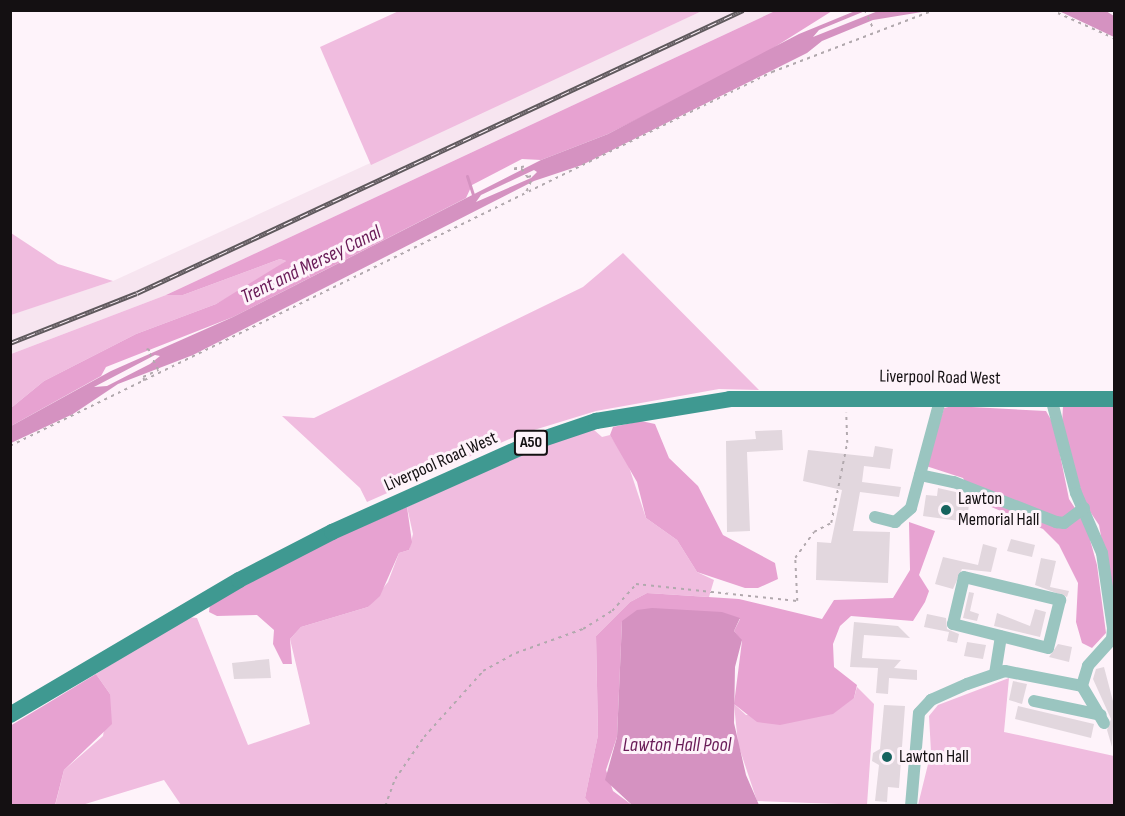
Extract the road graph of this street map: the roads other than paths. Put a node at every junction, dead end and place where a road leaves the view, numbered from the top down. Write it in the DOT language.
graph roads {
  1 [pos="941,397"];
  2 [pos="1051,398"];
  3 [pos="1114,399"];
  4 [pos="920,475"];
  5 [pos="1084,508"];
  6 [pos="875,517"];
  7 [pos="1114,627"];
  8 [pos="1001,636"];
  9 [pos="995,674"];
  10 [pos="1082,686"];
  11 [pos="1034,701"];
  12 [pos="10,716"];
  13 [pos="911,806"];
  1 -- 2 [label="main road, Liverpool Road West / A50"];
  1 -- 4 [label="street"];
  1 -- 12 [label="main road, Liverpool Road West / A50"];
  2 -- 3 [label="main road, Liverpool Road West / A50"];
  2 -- 5 [label="street"];
  4 -- 5 [label="street"];
  4 -- 6 [label="street"];
  5 -- 7 [label="street"];
  7 -- 10 [label="street"];
  8 -- 8 [label="street"];
  8 -- 9 [label="street"];
  9 -- 10 [label="street"];
  9 -- 13 [label="street"];
  10 -- 11 [label="street"];
}
